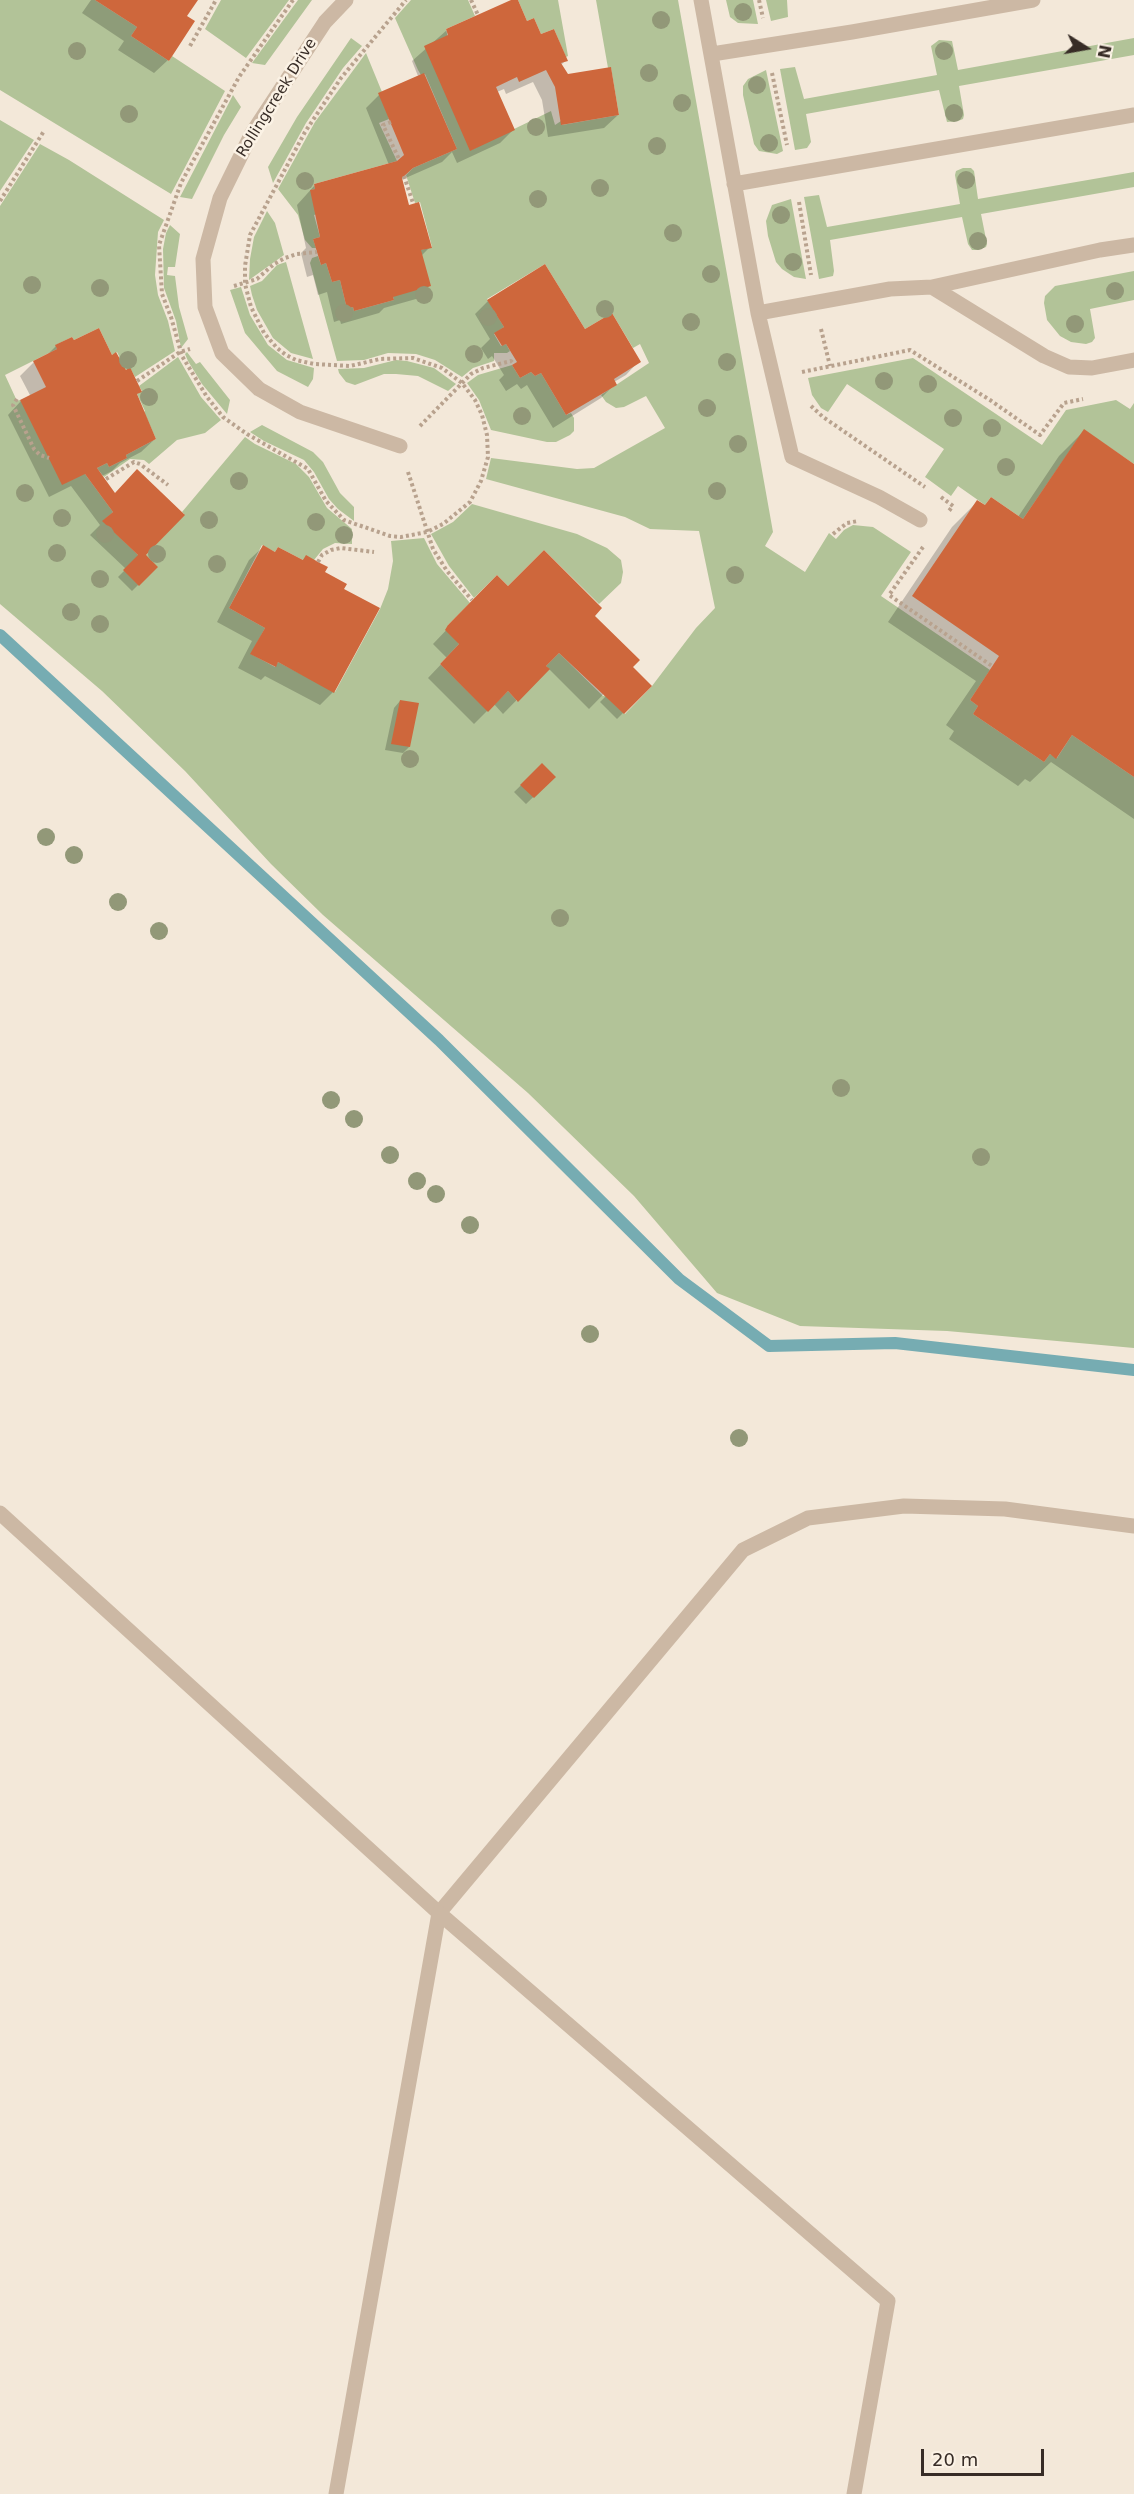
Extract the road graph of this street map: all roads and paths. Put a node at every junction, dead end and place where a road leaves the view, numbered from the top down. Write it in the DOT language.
graph roads {
  1 [pos="216,0"];
  2 [pos="293,0"];
  3 [pos="346,0"];
  4 [pos="406,0"];
  5 [pos="471,0"];
  6 [pos="701,0"];
  7 [pos="1033,0"];
  8 [pos="478,15"];
  9 [pos="190,46"];
  10 [pos="712,54"];
  11 [pos="1134,115"];
  12 [pos="391,122"];
  13 [pos="44,130"];
  14 [pos="399,159"];
  15 [pos="404,176"];
  16 [pos="734,184"];
  17 [pos="0,201"];
  18 [pos="413,203"];
  19 [pos="1134,245"];
  20 [pos="317,252"];
  21 [pos="245,284"];
  22 [pos="932,287"];
  23 [pos="204,292"];
  24 [pos="758,313"];
  25 [pos="217,339"];
  26 [pos="180,352"];
  27 [pos="1134,360"];
  28 [pos="514,364"];
  29 [pos="801,380"];
  30 [pos="136,381"];
  31 [pos="462,383"];
  32 [pos="1094,397"];
  33 [pos="17,399"];
  34 [pos="808,404"];
  35 [pos="400,446"];
  36 [pos="49,458"];
  37 [pos="106,479"];
  38 [pos="168,485"];
  39 [pos="946,515"];
  40 [pos="920,520"];
  41 [pos="427,532"];
  42 [pos="926,544"];
  43 [pos="374,552"];
  44 [pos="318,562"];
  45 [pos="472,600"];
  46 [pos="993,666"];
  47 [pos="0,1513"];
  48 [pos="1134,1526"];
  49 [pos="439,1913"];
  50 [pos="336,2494"];
  51 [pos="854,2494"];
  1 -- 9 [label="path"];
  2 -- 26 [label="path"];
  3 -- 23 [label="street, Rollingcreek Drive"];
  4 -- 21 [label="path"];
  5 -- 8 [label="path"];
  6 -- 10 [label="street"];
  7 -- 10 [label="street"];
  10 -- 16 [label="street"];
  11 -- 16 [label="street"];
  12 -- 14 [label="path"];
  13 -- 17 [label="path"];
  15 -- 18 [label="path"];
  16 -- 24 [label="street"];
  19 -- 22 [label="street"];
  20 -- 21 [label="path"];
  21 -- 23 [label="path"];
  21 -- 31 [label="path"];
  22 -- 24 [label="street"];
  22 -- 27 [label="street"];
  23 -- 25 [label="street, Rollingcreek Drive"];
  24 -- 40 [label="street"];
  25 -- 26 [label="path"];
  25 -- 35 [label="street, Rollingcreek Drive"];
  26 -- 30 [label="path"];
  26 -- 41 [label="path"];
  28 -- 31 [label="path"];
  29 -- 32 [label="path"];
  31 -- 35 [label="path"];
  31 -- 41 [label="path"];
  33 -- 36 [label="path"];
  34 -- 39 [label="path"];
  35 -- 41 [label="path"];
  37 -- 38 [label="path"];
  41 -- 45 [label="path"];
  42 -- 46 [label="path"];
  43 -- 44 [label="path"];
  47 -- 49 [label="street"];
  48 -- 49 [label="street"];
  49 -- 50 [label="street"];
  49 -- 51 [label="street"];
}
